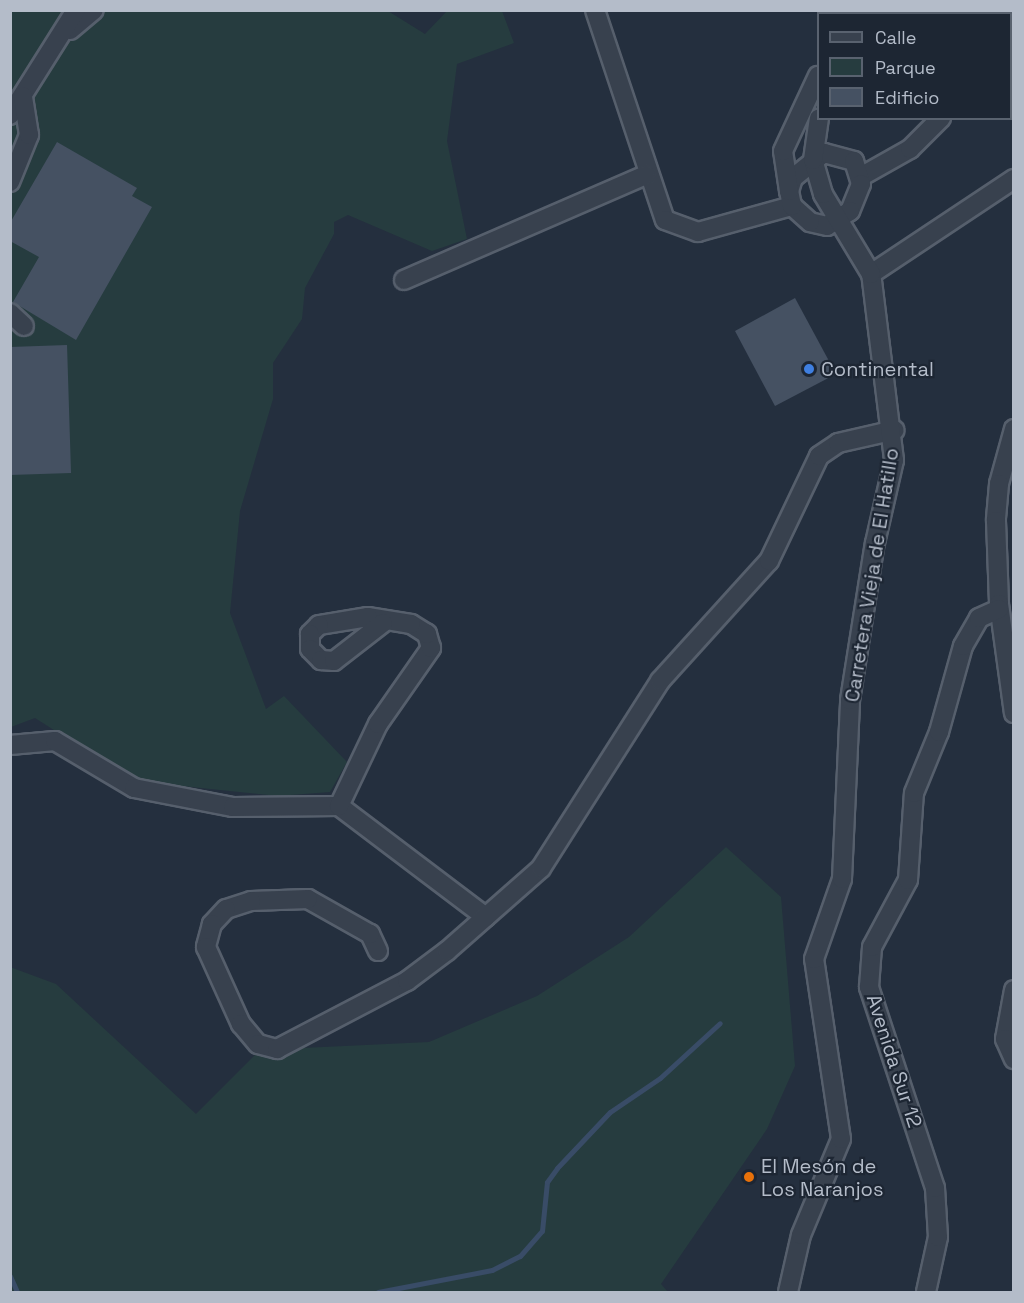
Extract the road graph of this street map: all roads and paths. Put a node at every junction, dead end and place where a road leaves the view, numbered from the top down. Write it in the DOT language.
graph roads {
  1 [pos="76,10"];
  2 [pos="94,10"];
  3 [pos="595,10"];
  4 [pos="62,37"];
  5 [pos="817,78"];
  6 [pos="23,96"];
  7 [pos="10,115"];
  8 [pos="819,120"];
  9 [pos="939,120"];
  10 [pos="813,160"];
  11 [pos="646,175"];
  12 [pos="862,176"];
  13 [pos="1014,179"];
  14 [pos="10,182"];
  15 [pos="791,198"];
  16 [pos="838,220"];
  17 [pos="871,274"];
  18 [pos="404,280"];
  19 [pos="10,313"];
  20 [pos="24,326"];
  21 [pos="1014,429"];
  22 [pos="894,430"];
  23 [pos="999,609"];
  24 [pos="383,623"];
  25 [pos="1014,713"];
  26 [pos="10,745"];
  27 [pos="339,806"];
  28 [pos="486,917"];
  29 [pos="378,951"];
  30 [pos="1014,990"];
  31 [pos="1014,1059"];
  32 [pos="788,1293"];
  33 [pos="926,1293"];
  1 -- 4 [label="street"];
  2 -- 4 [label="street"];
  3 -- 11 [label="street"];
  4 -- 6 [label="street"];
  5 -- 15 [label="street"];
  6 -- 7 [label="street"];
  6 -- 14 [label="street"];
  8 -- 10 [label="street"];
  9 -- 12 [label="street"];
  10 -- 12 [label="street"];
  10 -- 15 [label="street"];
  10 -- 16 [label="street"];
  11 -- 15 [label="street"];
  11 -- 18 [label="street"];
  12 -- 16 [label="street"];
  13 -- 17 [label="street"];
  15 -- 16 [label="street"];
  16 -- 17 [label="street"];
  17 -- 22 [label="street, Carretera Vieja de El Hatillo"];
  19 -- 20 [label="street"];
  21 -- 23 [label="street"];
  22 -- 28 [label="street"];
  22 -- 32 [label="street, Carretera Vieja de El Hatillo"];
  23 -- 25 [label="street"];
  23 -- 33 [label="street, Avenida Sur 12"];
  24 -- 27 [label="street"];
  26 -- 27 [label="street"];
  27 -- 28 [label="street"];
  28 -- 29 [label="street"];
  30 -- 31 [label="street"];
}
